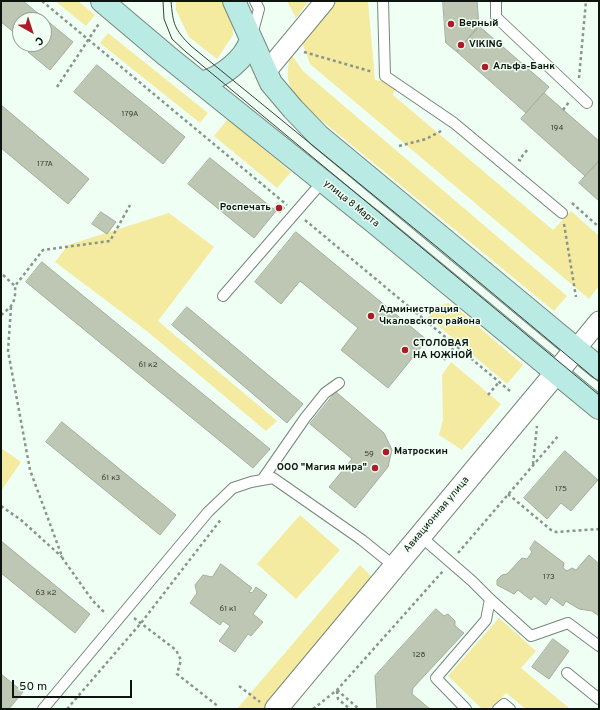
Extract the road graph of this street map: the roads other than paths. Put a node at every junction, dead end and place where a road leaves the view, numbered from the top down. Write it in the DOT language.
graph roads {
  1 [pos="234,1"];
  2 [pos="255,1"];
  3 [pos="325,1"];
  4 [pos="383,1"];
  5 [pos="496,1"];
  6 [pos="106,5"];
  7 [pos="251,39"];
  8 [pos="266,72"];
  9 [pos="202,83"];
  10 [pos="587,103"];
  11 [pos="323,181"];
  12 [pos="562,213"];
  13 [pos="223,296"];
  14 [pos="599,321"];
  15 [pos="576,349"];
  16 [pos="599,368"];
  17 [pos="557,372"];
  18 [pos="340,383"];
  19 [pos="599,408"];
  20 [pos="262,480"];
  21 [pos="419,535"];
  22 [pos="394,566"];
  23 [pos="490,599"];
  24 [pos="599,646"];
  25 [pos="567,673"];
  26 [pos="599,699"];
  27 [pos="281,705"];
  28 [pos="43,709"];
  29 [pos="466,709"];
  30 [pos="498,709"];
  31 [pos="510,709"];
  1 -- 7 [label="main road"];
  2 -- 7 [label="lane"];
  3 -- 8 [label="street"];
  4 -- 12 [label="lane"];
  5 -- 10 [label="lane"];
  6 -- 9 [label="main road, улица 8 Марта"];
  7 -- 8 [label="main road"];
  7 -- 9 [label="main road"];
  8 -- 15 [label="main road"];
  9 -- 11 [label="main road, улица 8 Марта"];
  11 -- 13 [label="lane"];
  11 -- 17 [label="main road, улица 8 Марта"];
  14 -- 15 [label="street, Авиационная улица"];
  15 -- 16 [label="main road"];
  15 -- 17 [label="street, Авиационная улица"];
  17 -- 19 [label="main road, улица 8 Марта"];
  17 -- 21 [label="street, Авиационная улица"];
  18 -- 20 [label="lane"];
  20 -- 22 [label="lane"];
  20 -- 28 [label="lane"];
  21 -- 22 [label="street, Авиационная улица"];
  21 -- 23 [label="lane"];
  22 -- 27 [label="street, Авиационная улица"];
  23 -- 24 [label="lane"];
  23 -- 29 [label="lane"];
  25 -- 26 [label="lane"];
  30 -- 31 [label="lane"];
}
